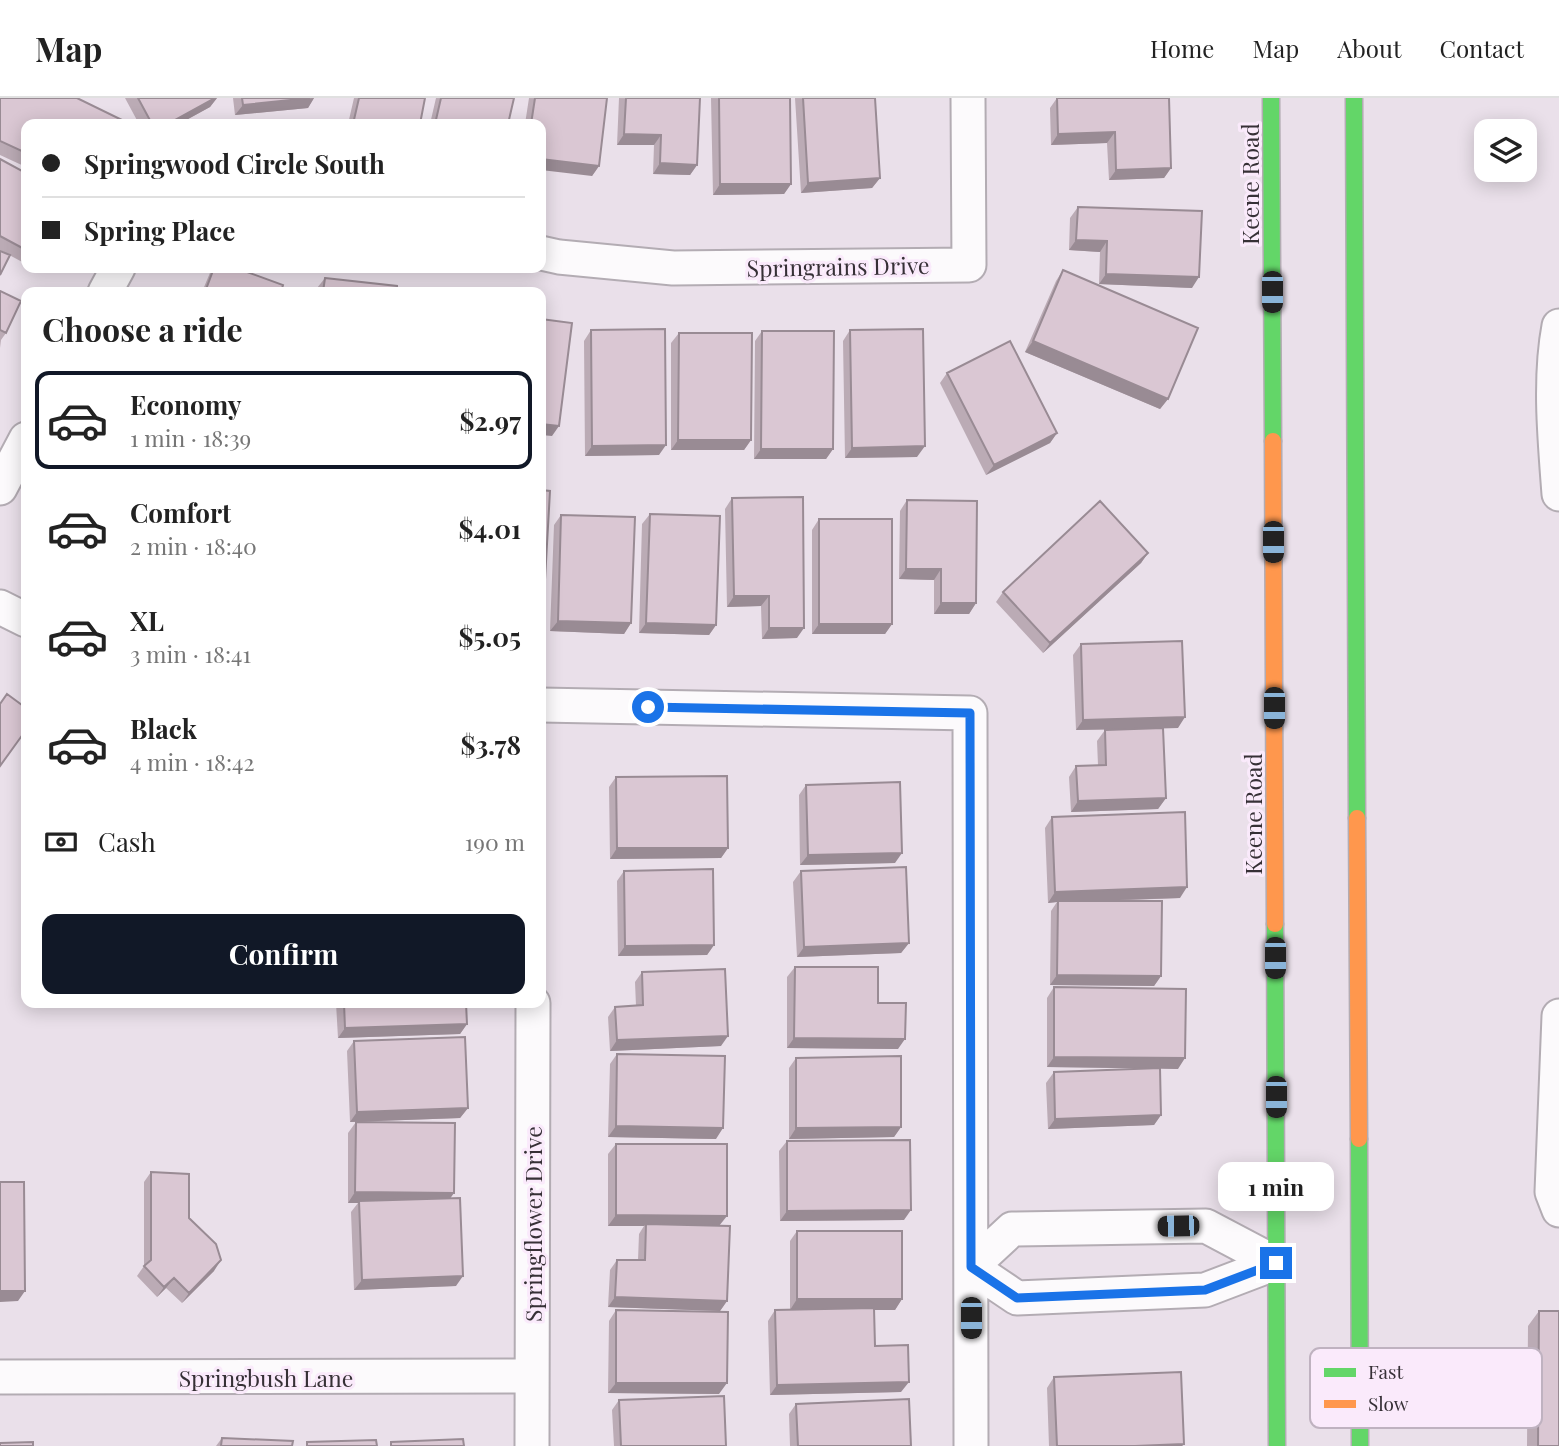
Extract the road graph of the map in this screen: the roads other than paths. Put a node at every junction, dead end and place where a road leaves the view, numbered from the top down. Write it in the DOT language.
graph roads {
  1 [pos="968,98"];
  2 [pos="1271,98"];
  3 [pos="1354,98"];
  4 [pos="546,254"];
  5 [pos="1559,326"];
  6 [pos="21,448"];
  7 [pos="0,488"];
  8 [pos="1559,494"];
  9 [pos="0,607"];
  10 [pos="21,618"];
  11 [pos="546,705"];
  12 [pos="533,1008"];
  13 [pos="1559,1016"];
  14 [pos="1559,1210"];
  15 [pos="1276,1263"];
  16 [pos="971,1267"];
  17 [pos="1360,1348"];
  18 [pos="532,1376"];
  19 [pos="0,1377"];
  20 [pos="1360,1428"];
  21 [pos="532,1446"];
  22 [pos="971,1446"];
  23 [pos="1278,1446"];
  24 [pos="1360,1446"];
  1 -- 4 [label="street, Springrains Drive"];
  2 -- 15 [label="main road, Keene Road"];
  3 -- 17 [label="main road"];
  5 -- 8 [label="street"];
  6 -- 7 [label="street"];
  9 -- 10 [label="street"];
  11 -- 16 [label="street"];
  12 -- 18 [label="street, Springflower Drive"];
  13 -- 14 [label="street"];
  15 -- 16 [label="street"];
  15 -- 16 [label="street"];
  15 -- 23 [label="main road, Keene Road"];
  16 -- 22 [label="street"];
  18 -- 19 [label="street, Springbush Lane"];
  18 -- 21 [label="street, Springflower Drive"];
  20 -- 24 [label="main road"];
}
